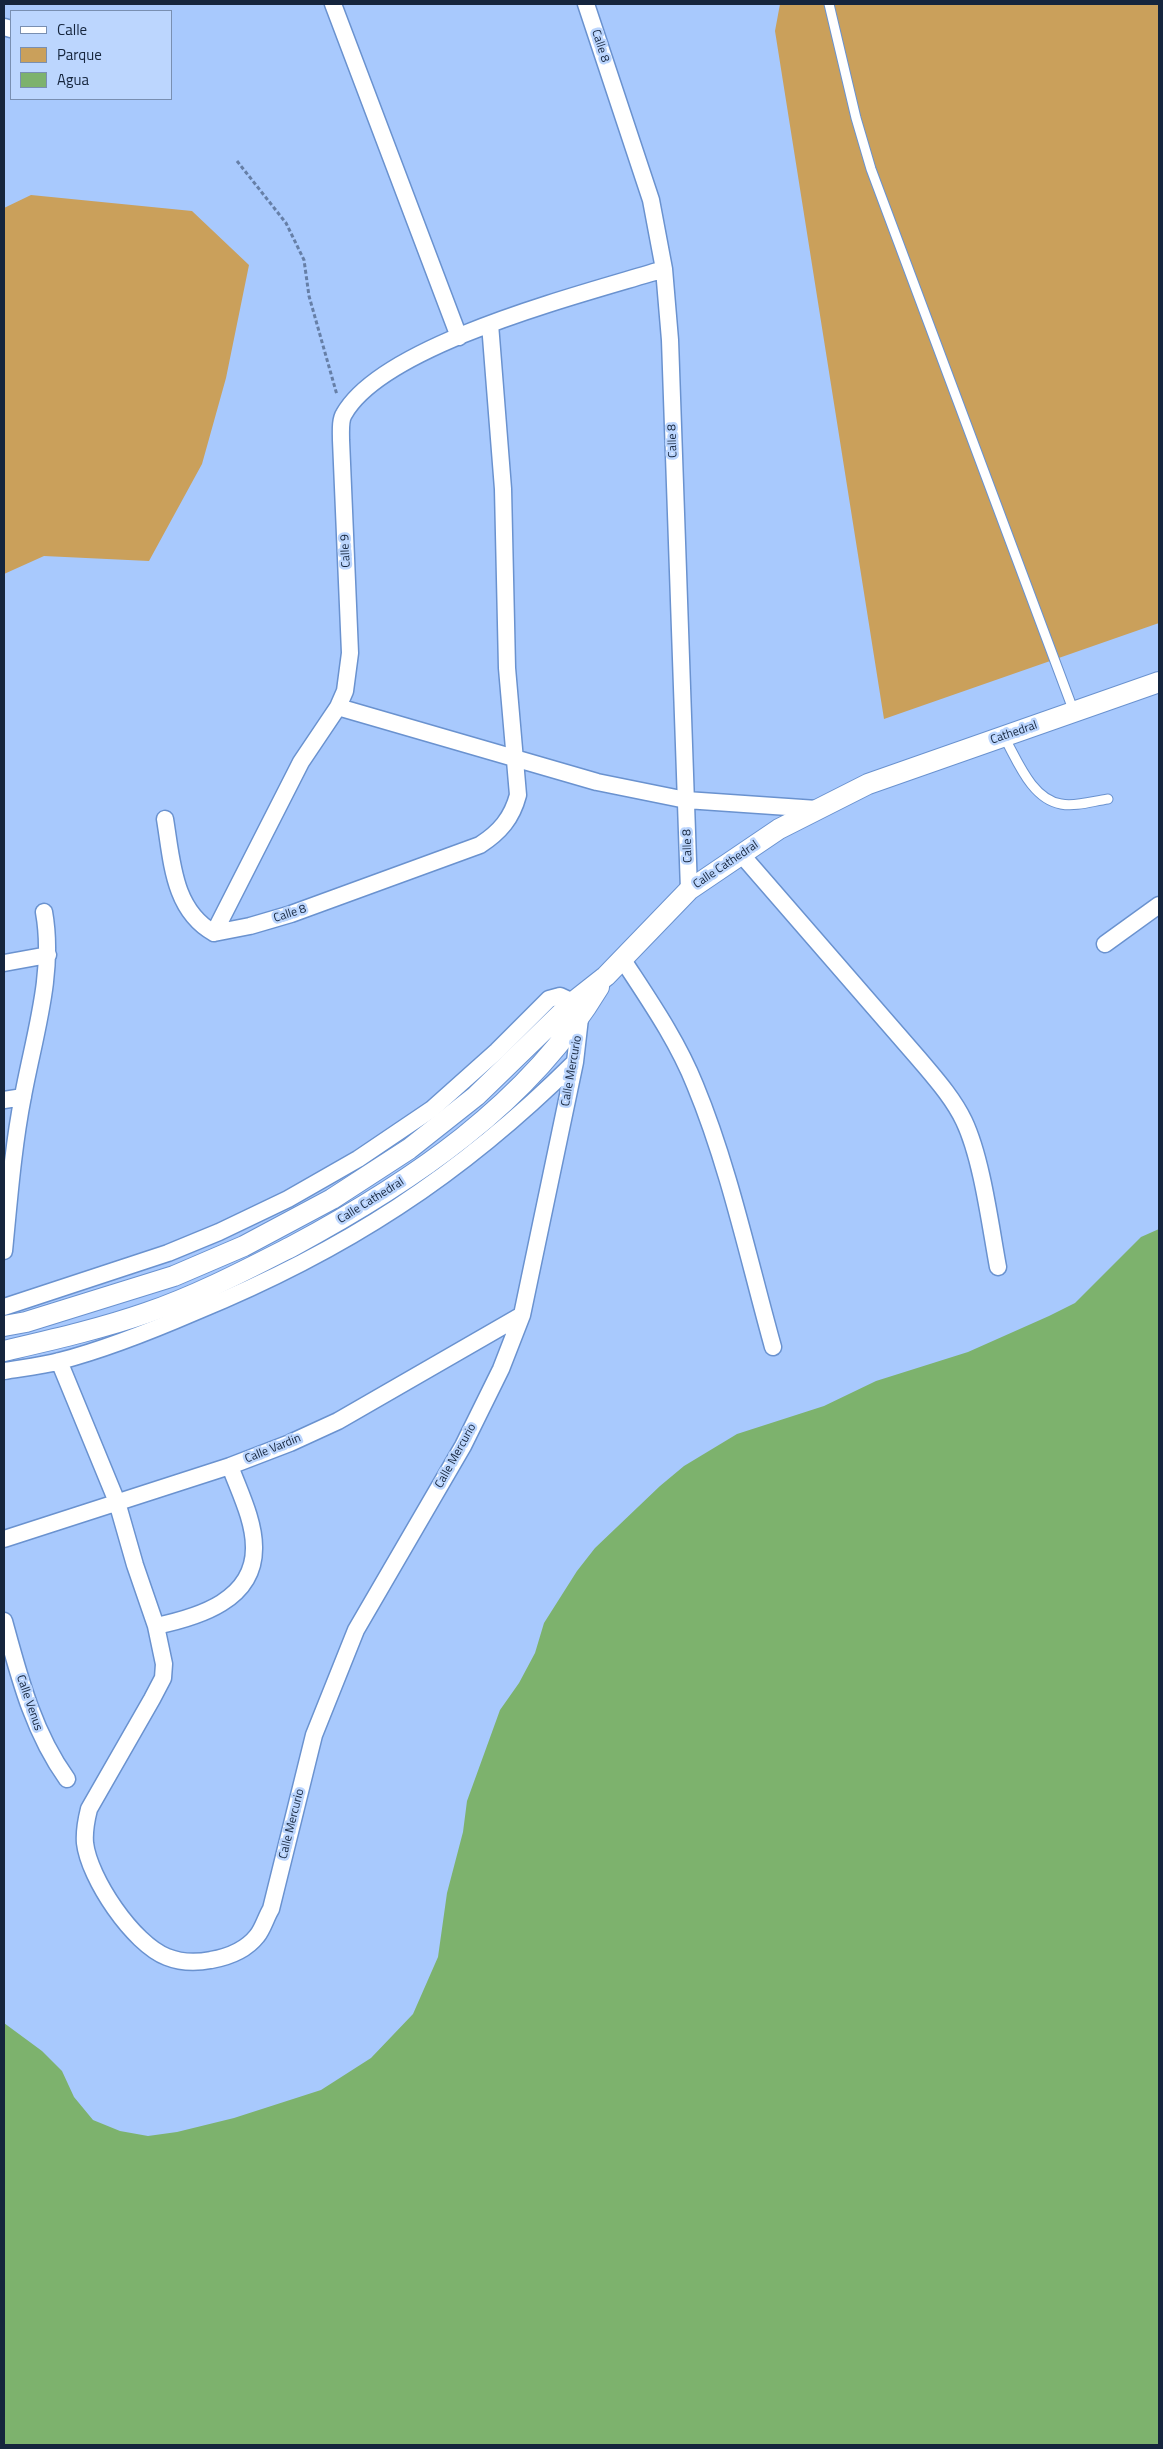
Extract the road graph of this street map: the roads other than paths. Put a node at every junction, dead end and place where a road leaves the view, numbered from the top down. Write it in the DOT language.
graph roads {
  1 [pos="333,4"];
  2 [pos="586,4"];
  3 [pos="829,4"];
  4 [pos="664,268"];
  5 [pos="490,324"];
  6 [pos="458,337"];
  7 [pos="1159,682"];
  8 [pos="338,707"];
  9 [pos="1074,712"];
  10 [pos="1004,737"];
  11 [pos="516,759"];
  12 [pos="868,784"];
  13 [pos="1108,799"];
  14 [pos="686,800"];
  15 [pos="817,809"];
  16 [pos="165,819"];
  17 [pos="741,854"];
  18 [pos="689,890"];
  19 [pos="1159,905"];
  20 [pos="44,912"];
  21 [pos="214,933"];
  22 [pos="1105,944"];
  23 [pos="48,954"];
  24 [pos="623,960"];
  25 [pos="4,963"];
  26 [pos="577,1010"];
  27 [pos="574,1062"];
  28 [pos="22,1097"];
  29 [pos="4,1100"];
  30 [pos="4,1251"];
  31 [pos="998,1267"];
  32 [pos="4,1306"];
  33 [pos="522,1315"];
  34 [pos="4,1326"];
  35 [pos="773,1347"];
  36 [pos="4,1351"];
  37 [pos="59,1361"];
  38 [pos="4,1371"];
  39 [pos="230,1466"];
  40 [pos="117,1502"];
  41 [pos="4,1539"];
  42 [pos="4,1621"];
  43 [pos="156,1626"];
  44 [pos="67,1779"];
  1 -- 6 [label="street"];
  2 -- 4 [label="street, Calle 8"];
  3 -- 9 [label="lane"];
  4 -- 5 [label="street"];
  4 -- 14 [label="street, Calle 8"];
  5 -- 6 [label="street"];
  5 -- 11 [label="street, Calle 8"];
  6 -- 8 [label="street, Calle 9"];
  7 -- 9 [label="street, Cathedral"];
  8 -- 11 [label="street"];
  8 -- 21 [label="street, Calle 9"];
  9 -- 10 [label="street, Cathedral"];
  10 -- 12 [label="street, Cathedral"];
  10 -- 13 [label="lane"];
  11 -- 14 [label="street"];
  11 -- 21 [label="street, Calle 8"];
  12 -- 15 [label="street, Calle Cathedral"];
  14 -- 15 [label="street"];
  14 -- 18 [label="street, Calle 8"];
  15 -- 17 [label="street, Calle Cathedral"];
  16 -- 21 [label="street"];
  17 -- 18 [label="street, Calle Cathedral"];
  17 -- 31 [label="street"];
  18 -- 24 [label="street, Calle Cathedral"];
  19 -- 22 [label="street"];
  20 -- 23 [label="street"];
  23 -- 25 [label="street"];
  23 -- 28 [label="street"];
  24 -- 26 [label="street, Calle Cathedral"];
  24 -- 35 [label="street"];
  26 -- 27 [label="street, Calle Mercurio"];
  26 -- 32 [label="street"];
  26 -- 34 [label="street, Calle Cathedral"];
  26 -- 36 [label="street, Calle Cathedral"];
  27 -- 33 [label="street, Calle Mercurio"];
  27 -- 37 [label="street"];
  28 -- 29 [label="street"];
  28 -- 30 [label="street"];
  33 -- 39 [label="street, Calle Vardin"];
  33 -- 43 [label="street, Calle Mercurio"];
  37 -- 38 [label="street"];
  37 -- 40 [label="street, Calle Mercurio"];
  39 -- 40 [label="street, Calle Vardin"];
  39 -- 43 [label="street"];
  40 -- 41 [label="street, Calle Vardin"];
  40 -- 43 [label="street, Calle Mercurio"];
  42 -- 44 [label="street, Calle Venus"];
}
